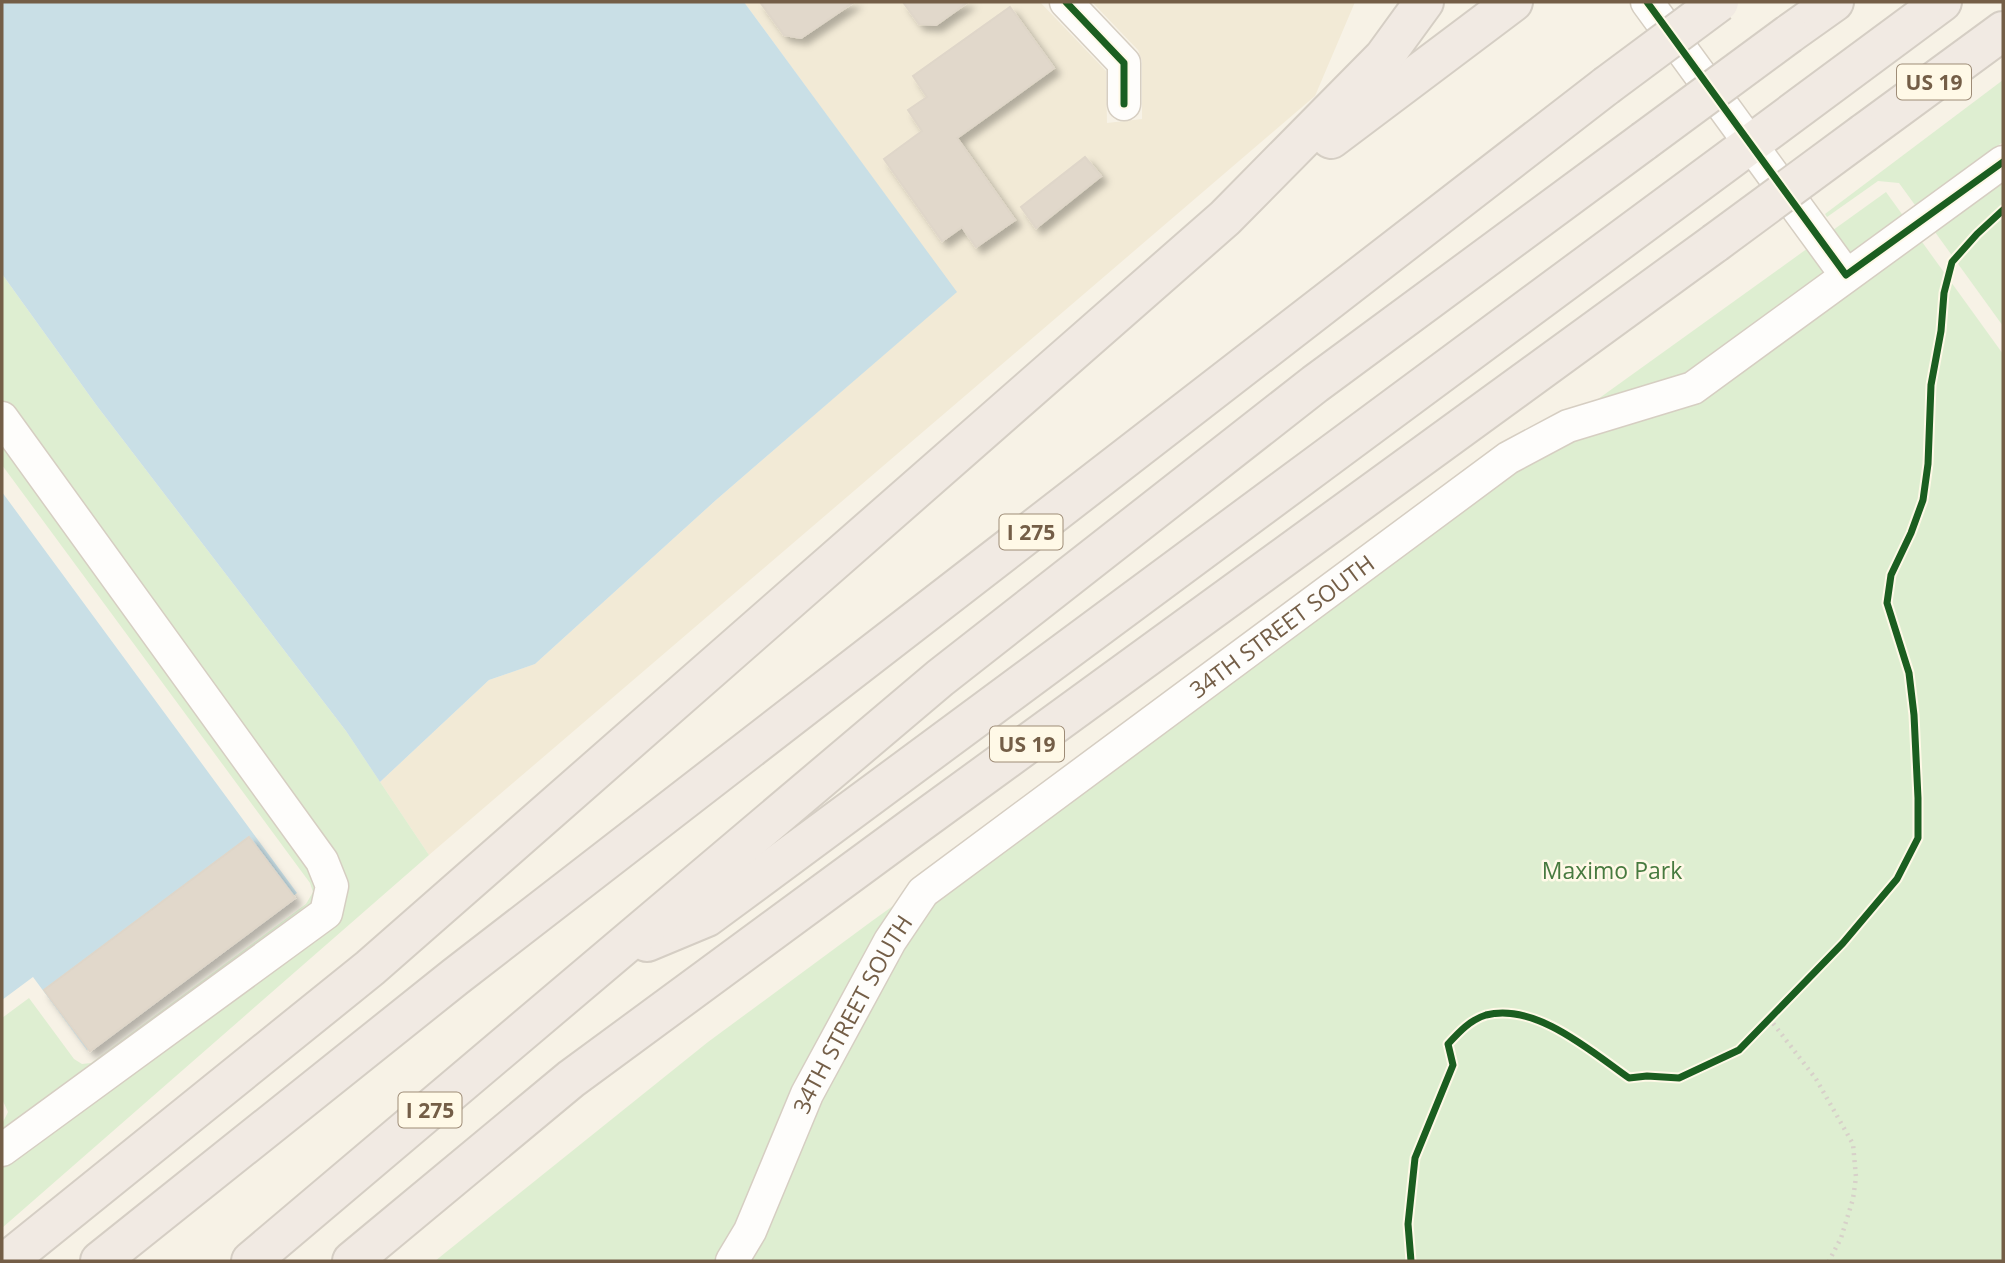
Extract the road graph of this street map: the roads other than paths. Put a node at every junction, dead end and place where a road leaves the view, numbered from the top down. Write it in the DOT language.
graph roads {
  1 [pos="1066,2"];
  2 [pos="1424,2"];
  3 [pos="1513,2"];
  4 [pos="1649,2"];
  5 [pos="1719,2"];
  6 [pos="1833,2"];
  7 [pos="1942,2"];
  8 [pos="2003,31"];
  9 [pos="1124,104"];
  10 [pos="1751,142"];
  11 [pos="2003,162"];
  12 [pos="1226,218"];
  13 [pos="1846,275"];
  14 [pos="2,418"];
  15 [pos="609,958"];
  16 [pos="2,1150"];
  17 [pos="7,1261"];
  18 [pos="100,1261"];
  19 [pos="251,1261"];
  20 [pos="352,1261"];
  21 [pos="732,1261"];
  1 -- 9 [label="street"];
  2 -- 12 [label="highway"];
  3 -- 12 [label="highway"];
  4 -- 10 [label="street"];
  5 -- 18 [label="highway, I 275, bridge"];
  6 -- 15 [label="highway, I 275, bridge"];
  7 -- 10 [label="highway"];
  8 -- 20 [label="highway, US 19, bridge"];
  10 -- 13 [label="street"];
  10 -- 15 [label="highway"];
  11 -- 13 [label="street, 34TH STREET SOUTH"];
  12 -- 17 [label="highway"];
  13 -- 21 [label="street, 34TH STREET SOUTH"];
  14 -- 16 [label="street"];
  15 -- 19 [label="highway, I 275"];
}
